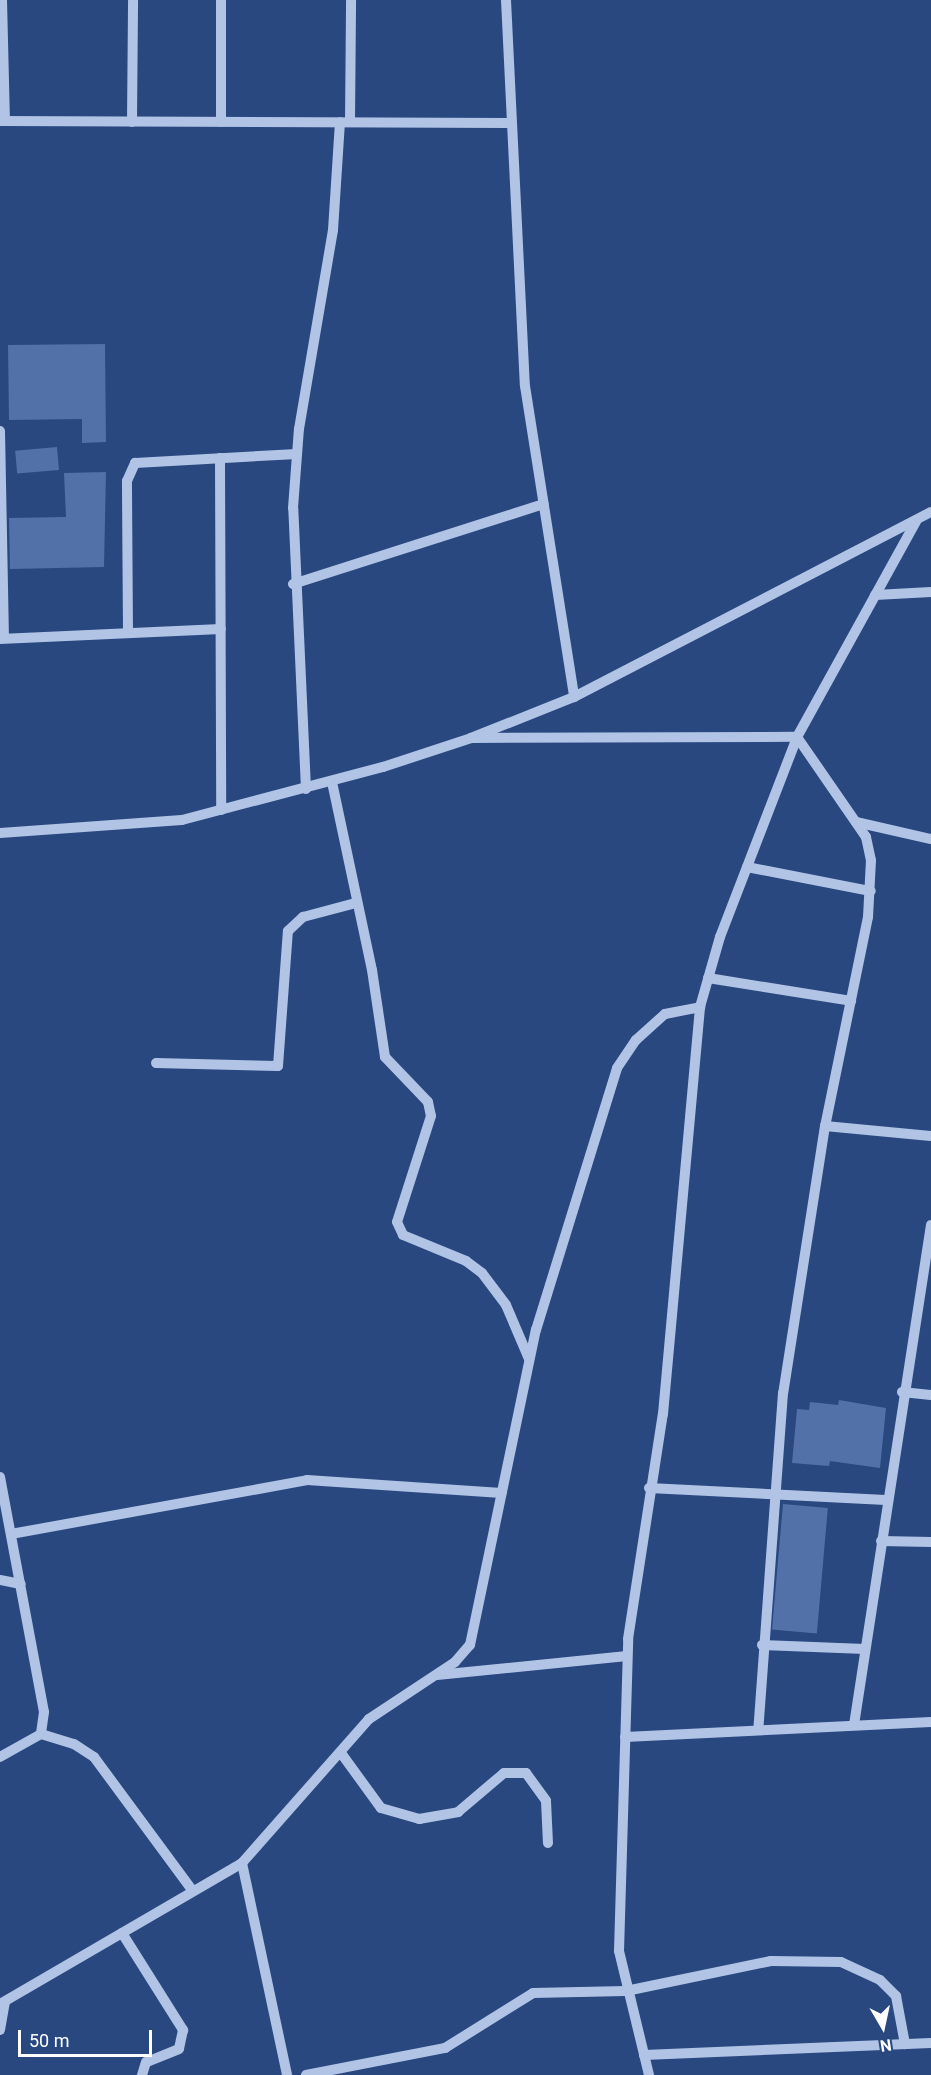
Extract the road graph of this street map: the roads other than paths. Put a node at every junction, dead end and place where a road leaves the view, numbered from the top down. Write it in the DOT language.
graph roads {
  1 [pos="2,0"];
  2 [pos="133,0"];
  3 [pos="221,0"];
  4 [pos="351,0"];
  5 [pos="506,0"];
  6 [pos="3,121"];
  7 [pos="132,122"];
  8 [pos="221,122"];
  9 [pos="345,122"];
  10 [pos="508,123"];
  11 [pos="0,431"];
  12 [pos="297,454"];
  13 [pos="220,458"];
  14 [pos="544,504"];
  15 [pos="1,512"];
  16 [pos="931,512"];
  17 [pos="916,521"];
  18 [pos="293,584"];
  19 [pos="931,592"];
  20 [pos="875,595"];
  21 [pos="221,629"];
  22 [pos="128,633"];
  23 [pos="2,638"];
  24 [pos="574,696"];
  25 [pos="797,737"];
  26 [pos="471,738"];
  27 [pos="332,782"];
  28 [pos="306,789"];
  29 [pos="221,810"];
  30 [pos="856,822"];
  31 [pos="0,833"];
  32 [pos="931,839"];
  33 [pos="747,867"];
  34 [pos="871,891"];
  35 [pos="356,903"];
  36 [pos="708,978"];
  37 [pos="851,1001"];
  38 [pos="700,1007"];
  39 [pos="156,1063"];
  40 [pos="825,1126"];
  41 [pos="931,1136"];
  42 [pos="931,1225"];
  43 [pos="529,1360"];
  44 [pos="902,1392"];
  45 [pos="931,1395"];
  46 [pos="0,1477"];
  47 [pos="649,1488"];
  48 [pos="502,1493"];
  49 [pos="775,1498"];
  50 [pos="886,1500"];
  51 [pos="11,1534"];
  52 [pos="881,1541"];
  53 [pos="931,1542"];
  54 [pos="0,1580"];
  55 [pos="21,1584"];
  56 [pos="762,1645"];
  57 [pos="865,1649"];
  58 [pos="627,1656"];
  59 [pos="434,1675"];
  60 [pos="931,1722"];
  61 [pos="854,1725"];
  62 [pos="758,1730"];
  63 [pos="41,1734"];
  64 [pos="625,1737"];
  65 [pos="341,1753"];
  66 [pos="0,1757"];
  67 [pos="548,1843"];
  68 [pos="242,1863"];
  69 [pos="192,1890"];
  70 [pos="122,1934"];
  71 [pos="626,1991"];
  72 [pos="2,2002"];
  73 [pos="0,2030"];
  74 [pos="931,2043"];
  75 [pos="905,2044"];
  76 [pos="644,2055"];
  77 [pos="142,2075"];
  78 [pos="288,2075"];
  79 [pos="306,2075"];
  80 [pos="650,2075"];
  1 -- 6 [label="street"];
  2 -- 7 [label="street"];
  3 -- 8 [label="street"];
  4 -- 9 [label="street"];
  5 -- 10 [label="street"];
  6 -- 7 [label="street"];
  7 -- 8 [label="street"];
  8 -- 9 [label="street"];
  9 -- 10 [label="street"];
  9 -- 12 [label="street"];
  10 -- 14 [label="street"];
  11 -- 15 [label="street"];
  12 -- 13 [label="street"];
  12 -- 18 [label="street"];
  13 -- 21 [label="street"];
  13 -- 22 [label="street"];
  14 -- 18 [label="street"];
  14 -- 24 [label="street"];
  15 -- 23 [label="street"];
  16 -- 17 [label="street"];
  17 -- 20 [label="street"];
  17 -- 24 [label="street"];
  18 -- 28 [label="street"];
  19 -- 20 [label="street"];
  20 -- 25 [label="street"];
  21 -- 22 [label="street"];
  21 -- 29 [label="street"];
  22 -- 23 [label="street"];
  24 -- 26 [label="street"];
  25 -- 26 [label="street"];
  25 -- 30 [label="street"];
  25 -- 33 [label="street"];
  26 -- 27 [label="street"];
  27 -- 28 [label="street"];
  27 -- 35 [label="street"];
  28 -- 29 [label="street"];
  29 -- 31 [label="street"];
  30 -- 32 [label="street"];
  30 -- 34 [label="street"];
  33 -- 34 [label="street"];
  33 -- 36 [label="street"];
  34 -- 37 [label="street"];
  35 -- 39 [label="street"];
  35 -- 43 [label="street"];
  36 -- 37 [label="street"];
  36 -- 38 [label="street"];
  37 -- 40 [label="street"];
  38 -- 43 [label="street"];
  38 -- 47 [label="street"];
  40 -- 41 [label="street"];
  40 -- 49 [label="street"];
  42 -- 44 [label="street"];
  43 -- 48 [label="street"];
  44 -- 45 [label="street"];
  44 -- 50 [label="street"];
  46 -- 51 [label="street"];
  47 -- 49 [label="street"];
  47 -- 58 [label="street"];
  48 -- 51 [label="street"];
  48 -- 59 [label="street"];
  49 -- 50 [label="street"];
  49 -- 56 [label="street"];
  50 -- 52 [label="street"];
  51 -- 55 [label="street"];
  52 -- 53 [label="street"];
  52 -- 57 [label="street"];
  54 -- 55 [label="street"];
  55 -- 63 [label="street"];
  56 -- 57 [label="street"];
  56 -- 62 [label="street"];
  57 -- 61 [label="street"];
  58 -- 59 [label="street"];
  58 -- 64 [label="street"];
  59 -- 65 [label="street"];
  60 -- 61 [label="street"];
  61 -- 62 [label="street"];
  62 -- 64 [label="street"];
  63 -- 66 [label="street"];
  63 -- 69 [label="street"];
  64 -- 71 [label="street"];
  65 -- 67 [label="street"];
  65 -- 68 [label="street"];
  68 -- 69 [label="street"];
  68 -- 78 [label="street"];
  69 -- 70 [label="street"];
  70 -- 72 [label="street"];
  70 -- 77 [label="street"];
  71 -- 75 [label="street"];
  71 -- 76 [label="street"];
  71 -- 79 [label="street"];
  72 -- 73 [label="street"];
  74 -- 75 [label="street"];
  75 -- 76 [label="street"];
  76 -- 80 [label="street"];
}
